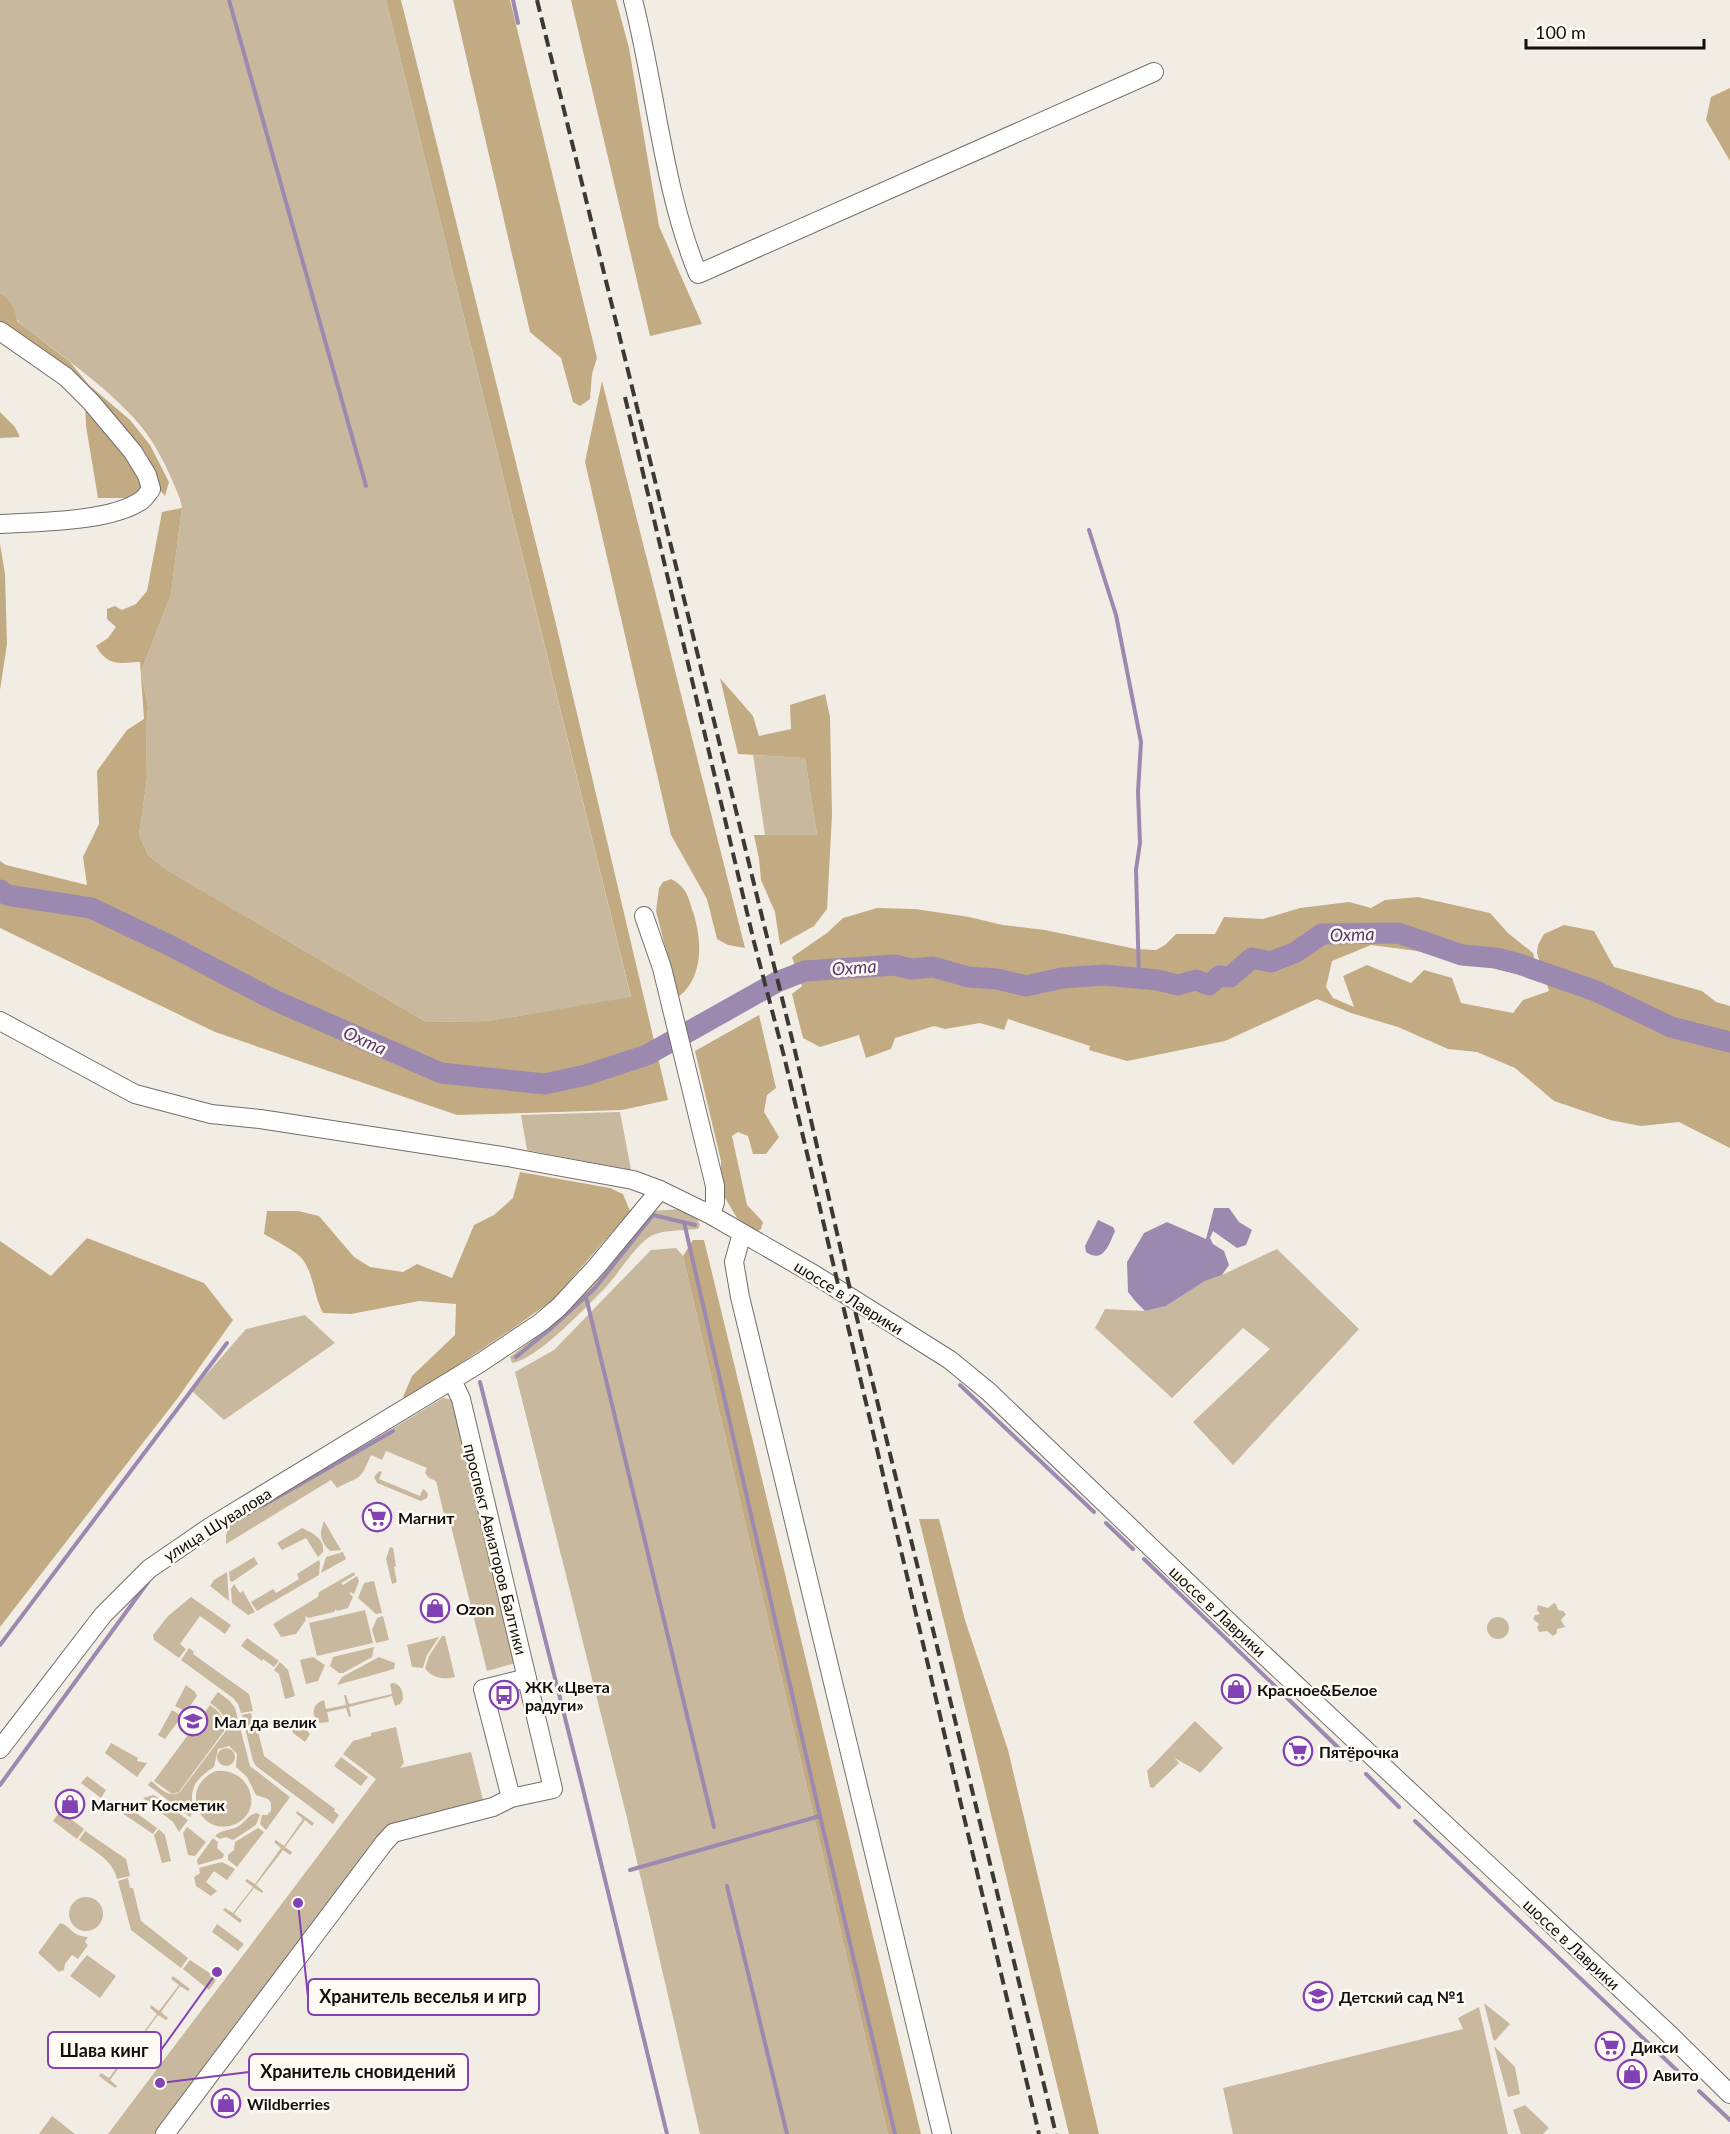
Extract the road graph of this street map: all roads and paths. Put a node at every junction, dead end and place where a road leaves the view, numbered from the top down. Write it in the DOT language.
graph roads {
  1 [pos="633,0"];
  2 [pos="1154,72"];
  3 [pos="0,331"];
  4 [pos="0,524"];
  5 [pos="644,916"];
  6 [pos="0,1021"];
  7 [pos="660,1190"];
  8 [pos="711,1215"];
  9 [pos="741,1233"];
  10 [pos="452,1380"];
  11 [pos="527,1678"];
  12 [pos="0,1749"];
  13 [pos="511,1798"];
  14 [pos="1730,2094"];
  15 [pos="165,2134"];
  16 [pos="942,2134"];
  1 -- 2 [label="street"];
  3 -- 4 [label="street"];
  5 -- 8 [label="street"];
  6 -- 7 [label="street, шоссе в Лаврики"];
  7 -- 8 [label="street, шоссе в Лаврики"];
  7 -- 10 [label="street, улица Шувалова"];
  8 -- 9 [label="street, шоссе в Лаврики"];
  9 -- 14 [label="street, шоссе в Лаврики"];
  9 -- 16 [label="street"];
  10 -- 11 [label="street, проспект Авиаторов Балтики"];
  10 -- 12 [label="street, улица Шувалова"];
  11 -- 13 [label="street, проспект Авиаторов Балтики"];
  11 -- 13 [label="street"];
  13 -- 15 [label="street"];
}
